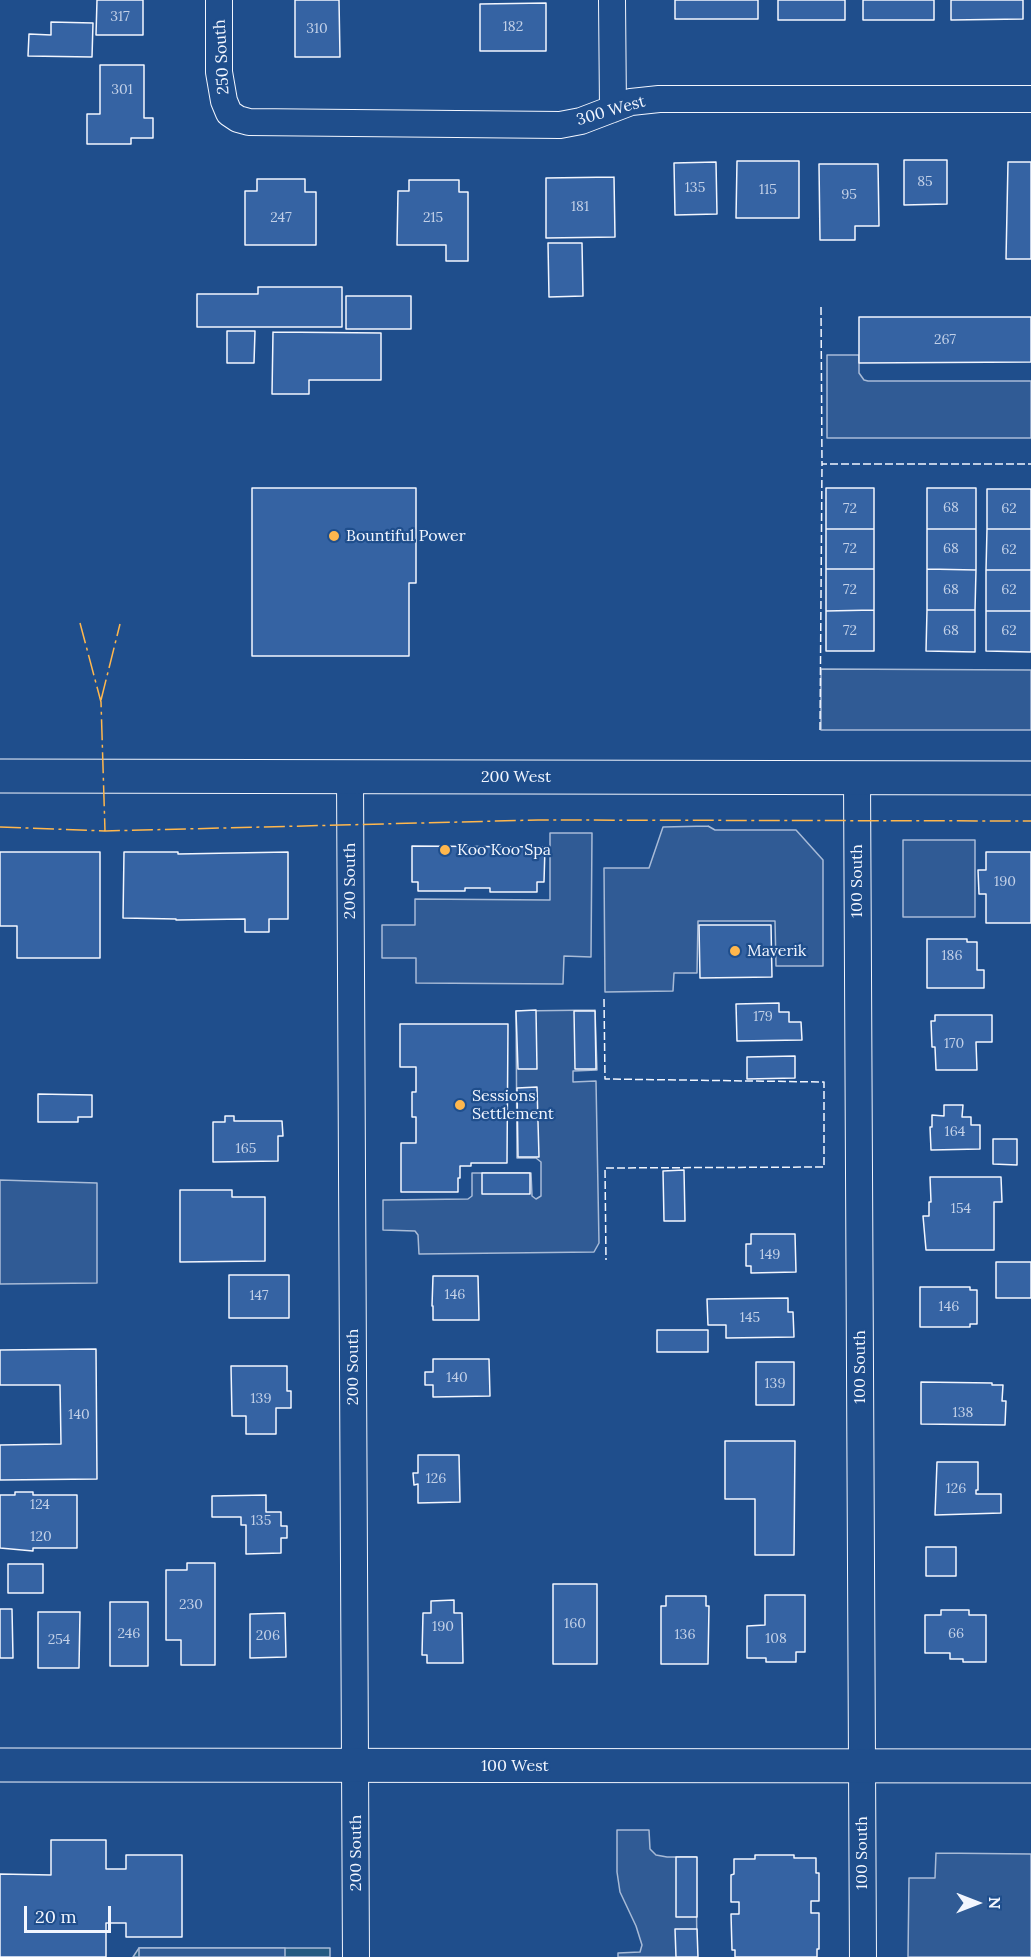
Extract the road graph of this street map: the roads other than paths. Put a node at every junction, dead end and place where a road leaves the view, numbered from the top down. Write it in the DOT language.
graph roads {
  1 [pos="219,0"];
  2 [pos="612,0"];
  3 [pos="1031,99"];
  4 [pos="613,108"];
  5 [pos="230,113"];
  6 [pos="0,776"];
  7 [pos="350,777"];
  8 [pos="857,778"];
  9 [pos="1031,778"];
  10 [pos="0,1765"];
  11 [pos="355,1766"];
  12 [pos="862,1766"];
  13 [pos="1031,1766"];
  14 [pos="356,1957"];
  15 [pos="863,1957"];
  1 -- 5 [label="street, 250 South"];
  2 -- 4 [label="street"];
  3 -- 4 [label="street, 300 West"];
  4 -- 5 [label="street, 300 West"];
  6 -- 7 [label="main road, 200 West"];
  7 -- 8 [label="main road, 200 West"];
  7 -- 11 [label="street, 200 South"];
  8 -- 9 [label="main road, 200 West"];
  8 -- 12 [label="street, 100 South"];
  10 -- 11 [label="main road, 100 West"];
  11 -- 12 [label="main road, 100 West"];
  11 -- 14 [label="street, 200 South"];
  12 -- 13 [label="main road, 100 West"];
  12 -- 15 [label="street, 100 South"];
}
